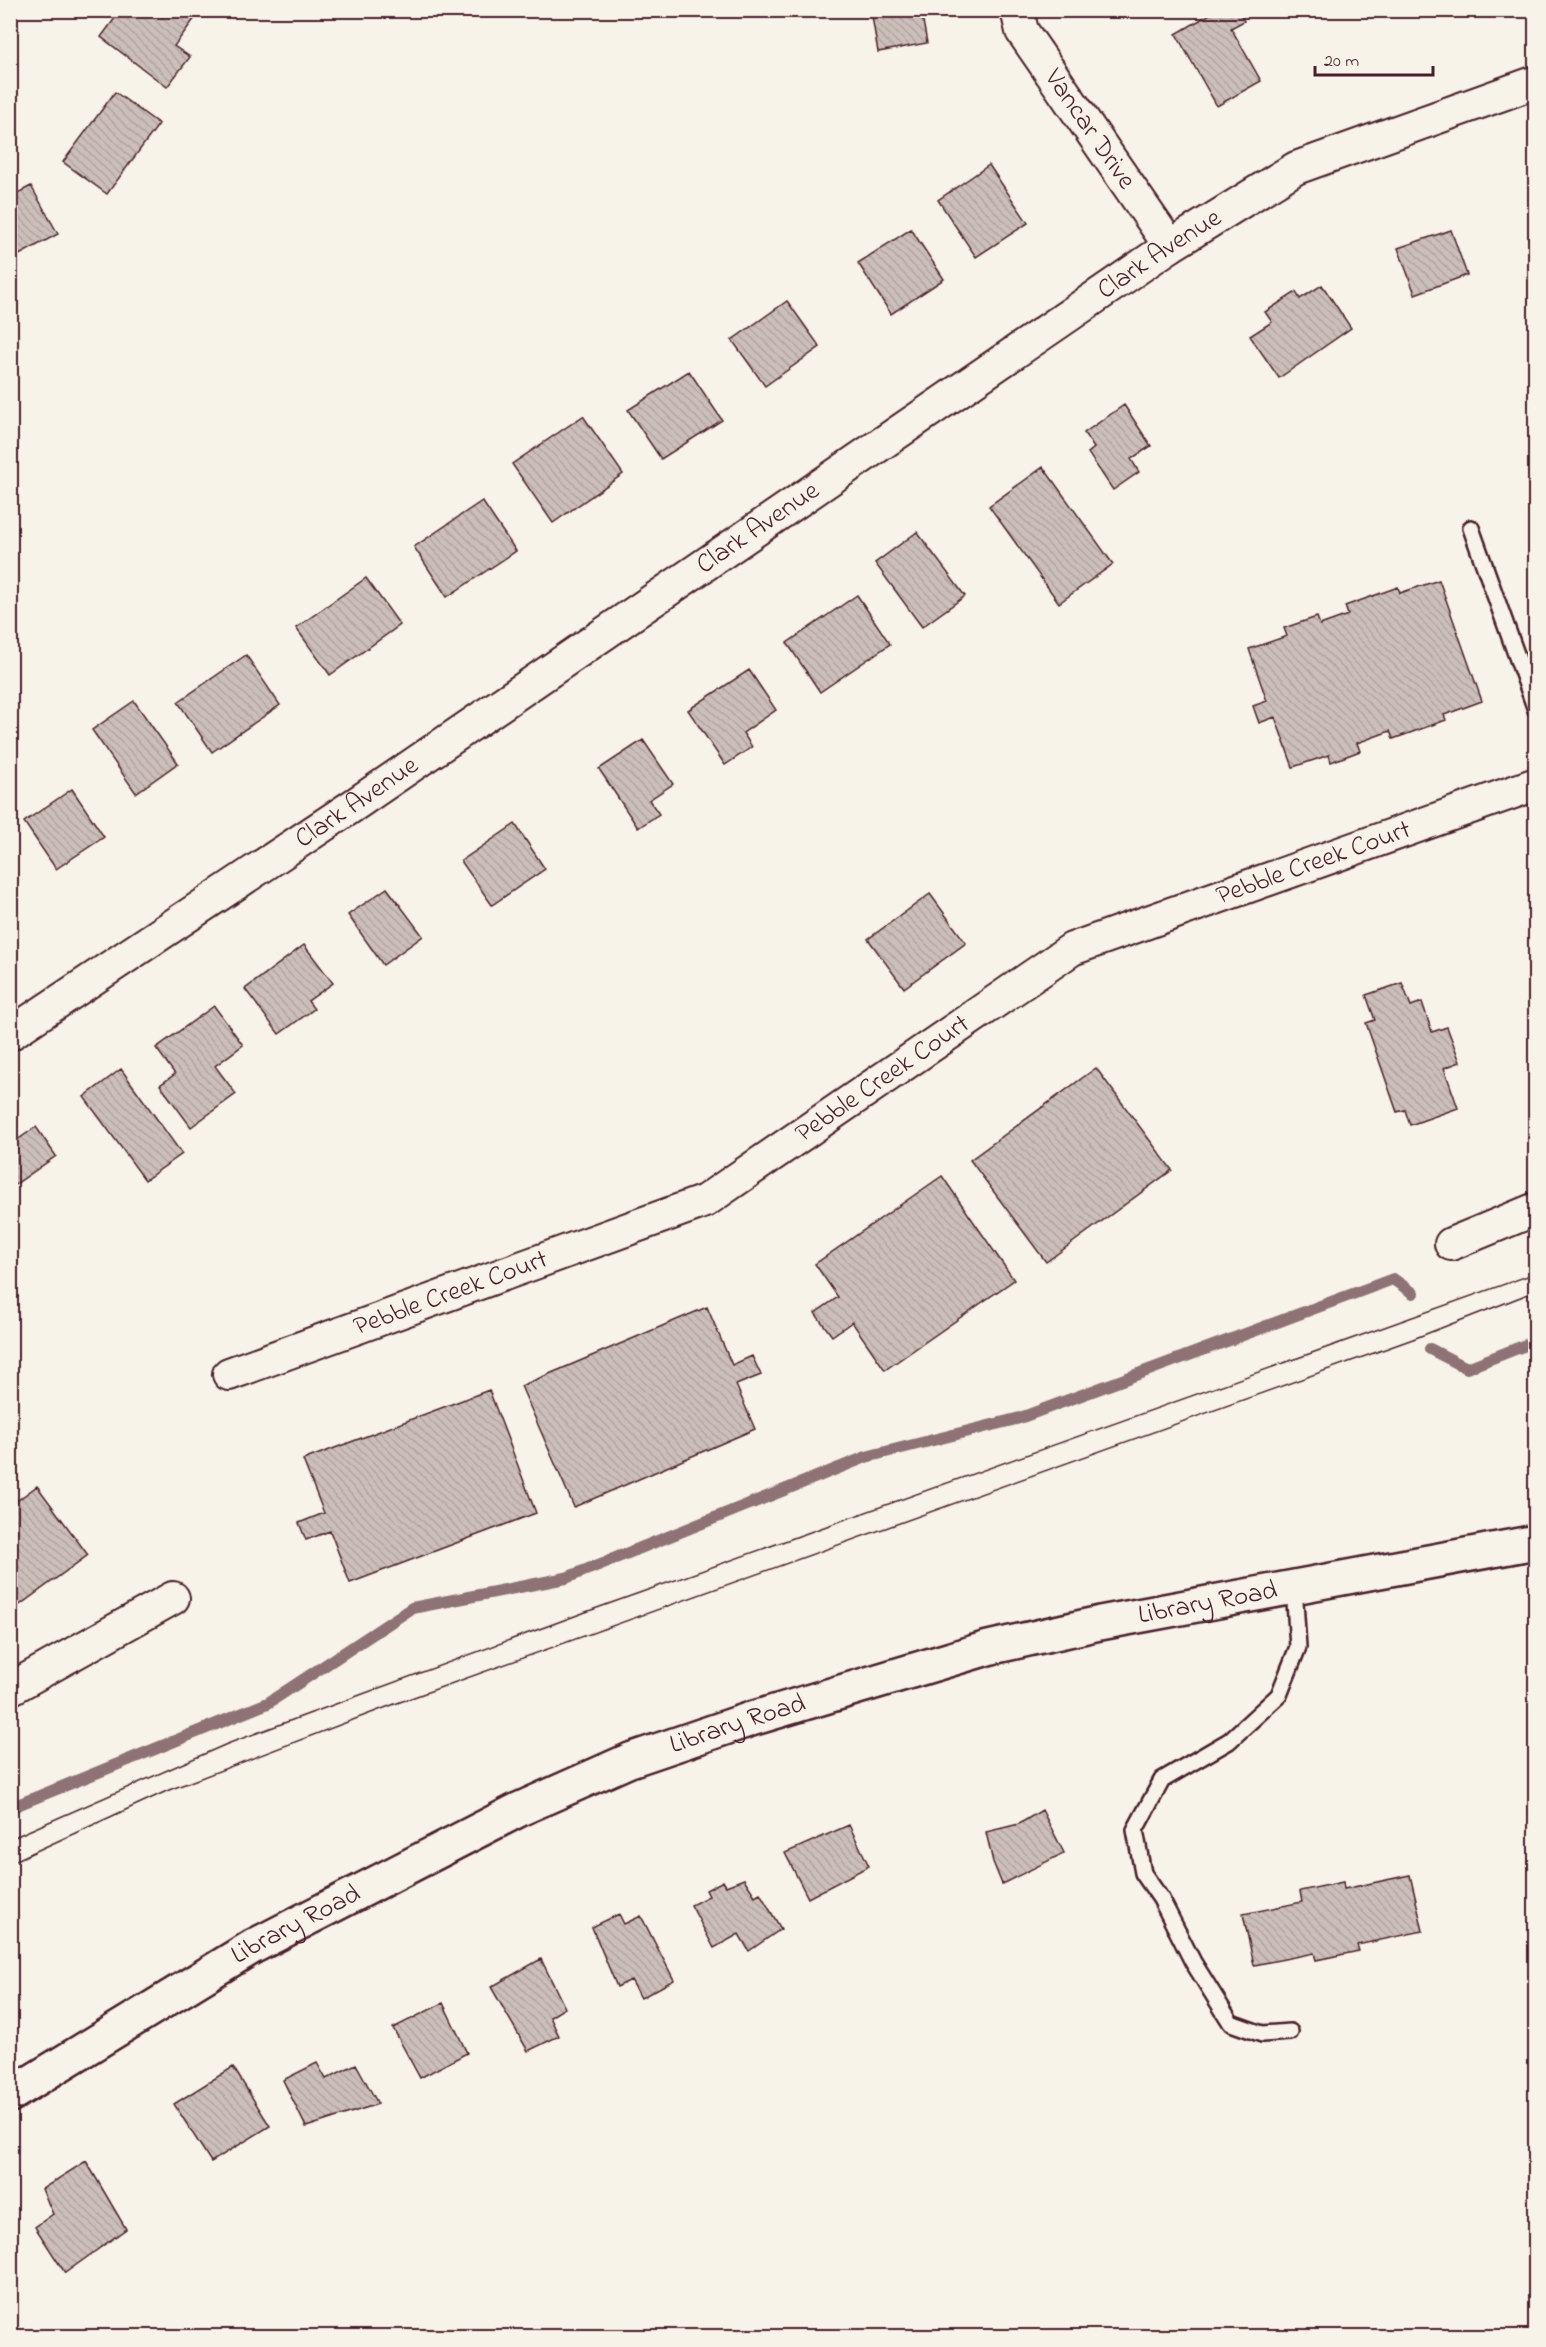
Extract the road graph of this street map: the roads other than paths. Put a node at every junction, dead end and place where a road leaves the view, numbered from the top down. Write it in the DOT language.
graph roads {
  1 [pos="1017,10"];
  2 [pos="1536,82"];
  3 [pos="1170,246"];
  4 [pos="1471,528"];
  5 [pos="1536,710"];
  6 [pos="1536,784"];
  7 [pos="10,1034"];
  8 [pos="1536,1209"];
  9 [pos="1450,1245"];
  10 [pos="229,1374"];
  11 [pos="1536,1542"];
  12 [pos="1294,1587"];
  13 [pos="172,1598"];
  14 [pos="10,1689"];
  15 [pos="1290,2031"];
  16 [pos="10,2095"];
  1 -- 3 [label="street, Vancar Drive"];
  2 -- 3 [label="street, Clark Avenue"];
  3 -- 7 [label="street, Clark Avenue"];
  4 -- 5 [label="lane"];
  6 -- 10 [label="street, Pebble Creek Court"];
  8 -- 9 [label="street"];
  11 -- 12 [label="main road, Library Road"];
  12 -- 15 [label="lane"];
  12 -- 16 [label="main road, Library Road"];
  13 -- 14 [label="street"];
}
